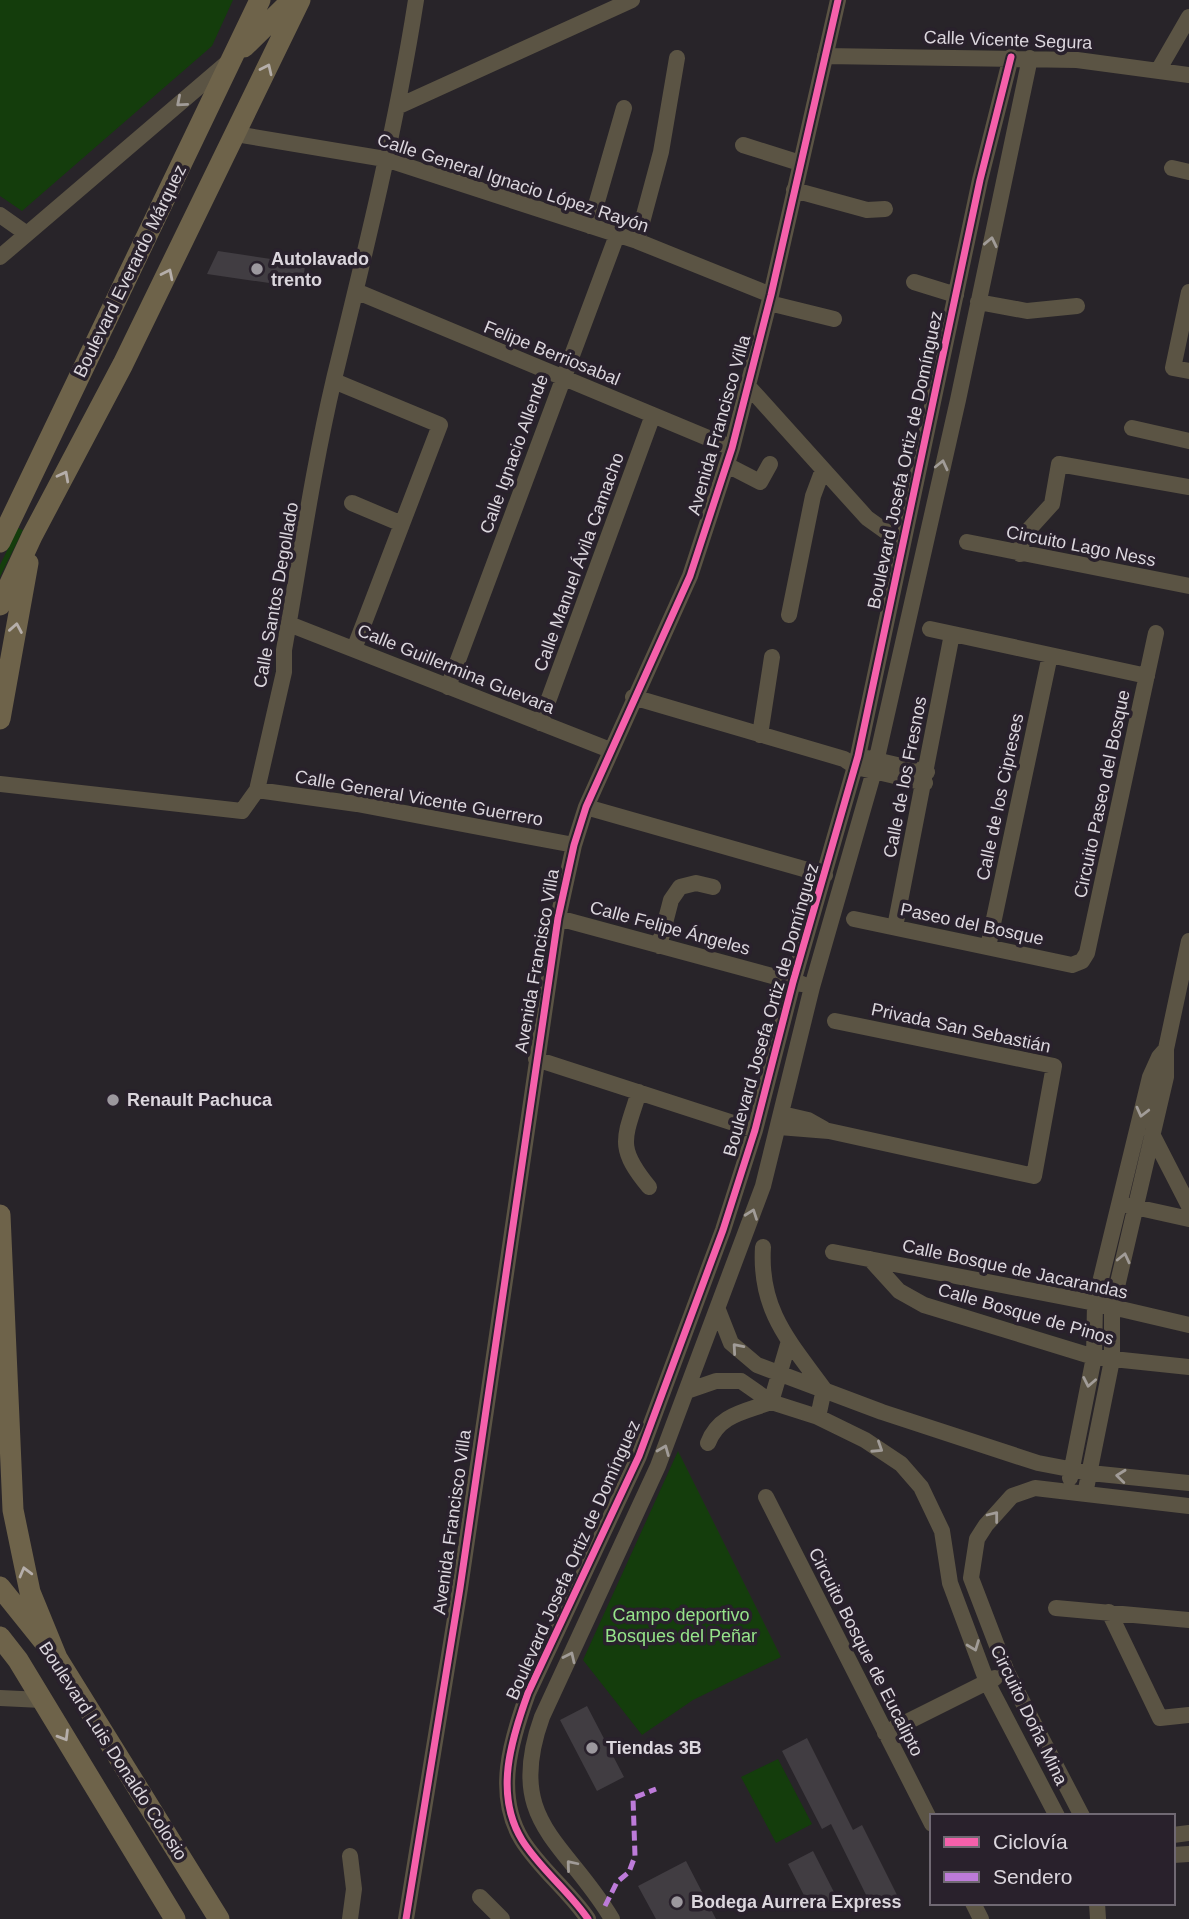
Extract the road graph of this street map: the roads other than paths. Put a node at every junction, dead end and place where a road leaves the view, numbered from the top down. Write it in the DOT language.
graph roads {
  1 [pos="260,0"];
  2 [pos="292,0"];
  3 [pos="300,0"];
  4 [pos="317,0"];
  5 [pos="416,0"];
  6 [pos="632,0"];
  7 [pos="838,0"];
  8 [pos="1189,17"];
  9 [pos="287,28"];
  10 [pos="825,56"];
  11 [pos="1011,57"];
  12 [pos="233,58"];
  13 [pos="677,58"];
  14 [pos="1030,58"];
  15 [pos="1159,69"];
  16 [pos="1189,75"];
  17 [pos="399,106"];
  18 [pos="624,108"];
  19 [pos="236,134"];
  20 [pos="743,145"];
  21 [pos="385,159"];
  22 [pos="800,163"];
  23 [pos="1172,168"];
  24 [pos="1189,172"];
  25 [pos="794,190"];
  26 [pos="976,196"];
  27 [pos="1000,202"];
  28 [pos="886,209"];
  29 [pos="0,215"];
  30 [pos="590,226"];
  31 [pos="27,234"];
  32 [pos="617,235"];
  33 [pos="637,241"];
  34 [pos="0,257"];
  35 [pos="914,282"];
  36 [pos="358,292"];
  37 [pos="1189,292"];
  38 [pos="956,295"];
  39 [pos="770,299"];
  40 [pos="978,302"];
  41 [pos="1077,306"];
  42 [pos="834,320"];
  43 [pos="1181,369"];
  44 [pos="562,379"];
  45 [pos="334,381"];
  46 [pos="748,386"];
  47 [pos="936,394"];
  48 [pos="958,400"];
  49 [pos="653,415"];
  50 [pos="1132,428"];
  51 [pos="1189,441"];
  52 [pos="732,447"];
  53 [pos="727,464"];
  54 [pos="770,464"];
  55 [pos="822,472"];
  56 [pos="1189,487"];
  57 [pos="352,503"];
  58 [pos="402,524"];
  59 [pos="32,536"];
  60 [pos="0,542"];
  61 [pos="967,542"];
  62 [pos="902,543"];
  63 [pos="1020,554"];
  64 [pos="1189,586"];
  65 [pos="0,605"];
  66 [pos="789,615"];
  67 [pos="289,624"];
  68 [pos="930,629"];
  69 [pos="1156,633"];
  70 [pos="952,634"];
  71 [pos="354,649"];
  72 [pos="1050,655"];
  73 [pos="772,657"];
  74 [pos="1147,676"];
  75 [pos="448,687"];
  76 [pos="634,697"];
  77 [pos="0,719"];
  78 [pos="540,723"];
  79 [pos="760,735"];
  80 [pos="610,750"];
  81 [pos="853,761"];
  82 [pos="876,765"];
  83 [pos="926,777"];
  84 [pos="0,784"];
  85 [pos="257,790"];
  86 [pos="586,807"];
  87 [pos="574,845"];
  88 [pos="825,875"];
  89 [pos="713,887"];
  90 [pos="558,918"];
  91 [pos="854,919"];
  92 [pos="895,927"];
  93 [pos="1189,942"];
  94 [pos="659,946"];
  95 [pos="988,947"];
  96 [pos="1082,961"];
  97 [pos="793,982"];
  98 [pos="1180,982"];
  99 [pos="812,987"];
  100 [pos="1189,1001"];
  101 [pos="835,1021"];
  102 [pos="1166,1049"];
  103 [pos="536,1059"];
  104 [pos="768,1080"];
  105 [pos="789,1084"];
  106 [pos="639,1093"];
  107 [pos="780,1120"];
  108 [pos="755,1130"];
  109 [pos="1153,1134"];
  110 [pos="649,1187"];
  111 [pos="1119,1204"];
  112 [pos="1189,1206"];
  113 [pos="1136,1207"];
  114 [pos="0,1215"];
  115 [pos="1189,1219"];
  116 [pos="723,1230"];
  117 [pos="743,1239"];
  118 [pos="763,1247"];
  119 [pos="833,1252"];
  120 [pos="870,1259"];
  121 [pos="1095,1303"];
  122 [pos="1112,1308"];
  123 [pos="718,1310"];
  124 [pos="1189,1325"];
  125 [pos="789,1341"];
  126 [pos="1094,1357"];
  127 [pos="1112,1360"];
  128 [pos="1189,1367"];
  129 [pos="779,1373"];
  130 [pos="824,1389"];
  131 [pos="687,1391"];
  132 [pos="771,1402"];
  133 [pos="818,1417"];
  134 [pos="708,1443"];
  135 [pos="1072,1469"];
  136 [pos="1090,1473"];
  137 [pos="1189,1483"];
  138 [pos="1067,1492"];
  139 [pos="1085,1494"];
  140 [pos="765,1497"];
  141 [pos="1189,1506"];
  142 [pos="971,1578"];
  143 [pos="950,1583"];
  144 [pos="0,1587"];
  145 [pos="1056,1608"];
  146 [pos="1109,1612"];
  147 [pos="1189,1620"];
  148 [pos="562,1622"];
  149 [pos="582,1632"];
  150 [pos="0,1637"];
  151 [pos="0,1645"];
  152 [pos="57,1658"];
  153 [pos="18,1660"];
  154 [pos="1007,1672"];
  155 [pos="988,1682"];
  156 [pos="0,1698"];
  157 [pos="42,1700"];
  158 [pos="1189,1715"];
  159 [pos="519,1719"];
  160 [pos="538,1727"];
  161 [pos="885,1732"];
  162 [pos="1056,1814"];
  163 [pos="1081,1814"];
  164 [pos="930,1820"];
  165 [pos="350,1856"];
  166 [pos="480,1897"];
  167 [pos="608,1913"];
  168 [pos="588,1918"];
  169 [pos="175,1919"];
  170 [pos="219,1919"];
  171 [pos="350,1919"];
  172 [pos="406,1919"];
  173 [pos="502,1919"];
  1 -- 12 [label="main road, Boulevard Everardo Márquez"];
  2 -- 12 [label="main road"];
  3 -- 9 [label="main road"];
  4 -- 9 [label="main road"];
  5 -- 17 [label="street, Calle Santos Degollado"];
  6 -- 17 [label="street"];
  7 -- 10 [label="street, Avenida Francisco Villa"];
  8 -- 15 [label="street"];
  19 -- 9 [label="main road, one-way"];
  10 -- 11 [label="street, Calle Vicente Segura"];
  10 -- 22 [label="street, Avenida Francisco Villa"];
  11 -- 14 [label="street, Calle Vicente Segura"];
  11 -- 26 [label="street, Boulevard Josefa Ortiz de Domínguez"];
  12 -- 31 [label="street, one-way"];
  12 -- 60 [label="main road, Boulevard Everardo Márquez"];
  13 -- 33 [label="street"];
  14 -- 15 [label="street, Calle Vicente Segura"];
  14 -- 27 [label="street, Boulevard Josefa Ortiz de Domínguez"];
  15 -- 16 [label="street, Calle Vicente Segura"];
  17 -- 21 [label="street, Calle Santos Degollado"];
  18 -- 30 [label="street"];
  19 -- 21 [label="street, Calle General Ignacio López Rayón"];
  59 -- 19 [label="main road, one-way"];
  20 -- 22 [label="street"];
  21 -- 30 [label="street, Calle General Ignacio López Rayón"];
  21 -- 36 [label="street, Calle Santos Degollado"];
  22 -- 25 [label="street, Avenida Francisco Villa"];
  23 -- 24 [label="street"];
  25 -- 28 [label="street"];
  25 -- 39 [label="street, Avenida Francisco Villa"];
  26 -- 27 [label="street"];
  26 -- 38 [label="street, Boulevard Josefa Ortiz de Domínguez"];
  40 -- 27 [label="street, Boulevard Josefa Ortiz de Domínguez, one-way"];
  29 -- 31 [label="street"];
  30 -- 32 [label="street, Calle General Ignacio López Rayón"];
  31 -- 34 [label="street"];
  32 -- 33 [label="street, Calle General Ignacio López Rayón"];
  32 -- 44 [label="street, Calle Ignacio Allende"];
  33 -- 39 [label="street, Calle General Ignacio López Rayón"];
  35 -- 38 [label="street"];
  36 -- 44 [label="street, Felipe Berriosabal"];
  36 -- 45 [label="street, Calle Santos Degollado"];
  37 -- 43 [label="street"];
  38 -- 47 [label="street, Boulevard Josefa Ortiz de Domínguez"];
  39 -- 42 [label="street, Calle General Ignacio López Rayón"];
  39 -- 46 [label="street, Avenida Francisco Villa"];
  40 -- 41 [label="street"];
  40 -- 48 [label="street, Boulevard Josefa Ortiz de Domínguez"];
  44 -- 49 [label="street, Felipe Berriosabal"];
  44 -- 75 [label="street, Calle Ignacio Allende"];
  45 -- 58 [label="street"];
  45 -- 67 [label="street, Calle Santos Degollado"];
  46 -- 52 [label="street, Avenida Francisco Villa"];
  46 -- 55 [label="street"];
  47 -- 48 [label="street"];
  47 -- 62 [label="street, Boulevard Josefa Ortiz de Domínguez"];
  82 -- 48 [label="street, Boulevard Josefa Ortiz de Domínguez, one-way"];
  49 -- 52 [label="street, Felipe Berriosabal"];
  49 -- 78 [label="street, Calle Manuel Ávila Camacho"];
  50 -- 51 [label="street"];
  52 -- 53 [label="street, Avenida Francisco Villa"];
  53 -- 54 [label="street"];
  53 -- 76 [label="street, Avenida Francisco Villa"];
  55 -- 62 [label="street"];
  55 -- 66 [label="street"];
  56 -- 63 [label="street"];
  57 -- 58 [label="street"];
  58 -- 71 [label="street"];
  59 -- 65 [label="main road"];
  77 -- 59 [label="main road, one-way"];
  61 -- 63 [label="street, Circuito Lago Ness"];
  62 -- 81 [label="street, Boulevard Josefa Ortiz de Domínguez"];
  63 -- 64 [label="street, Circuito Lago Ness"];
  67 -- 71 [label="street, Calle Guillermina Guevara"];
  67 -- 85 [label="street, Calle Santos Degollado"];
  68 -- 70 [label="street"];
  69 -- 74 [label="street, Circuito Paseo del Bosque"];
  70 -- 72 [label="street"];
  70 -- 83 [label="street, Calle de los Fresnos"];
  71 -- 75 [label="street, Calle Guillermina Guevara"];
  72 -- 74 [label="street"];
  72 -- 95 [label="street, Calle de los Cipreses"];
  73 -- 79 [label="street"];
  74 -- 96 [label="street, Circuito Paseo del Bosque"];
  75 -- 78 [label="street, Calle Guillermina Guevara"];
  76 -- 79 [label="street"];
  76 -- 80 [label="street, Avenida Francisco Villa"];
  78 -- 80 [label="street, Calle Guillermina Guevara"];
  79 -- 81 [label="street"];
  80 -- 86 [label="street, Avenida Francisco Villa"];
  81 -- 82 [label="street"];
  81 -- 88 [label="street, Boulevard Josefa Ortiz de Domínguez"];
  82 -- 83 [label="street"];
  82 -- 99 [label="street, Boulevard Josefa Ortiz de Domínguez"];
  83 -- 92 [label="street, Calle de los Fresnos"];
  84 -- 85 [label="street, Calle Santos Degollado"];
  85 -- 87 [label="street, Calle General Vicente Guerrero"];
  86 -- 87 [label="street, Avenida Francisco Villa"];
  86 -- 88 [label="street"];
  87 -- 90 [label="street, Avenida Francisco Villa"];
  88 -- 97 [label="street, Boulevard Josefa Ortiz de Domínguez"];
  89 -- 94 [label="street"];
  90 -- 94 [label="street, Calle Felipe Ángeles"];
  90 -- 103 [label="street, Avenida Francisco Villa"];
  91 -- 92 [label="street, Paseo del Bosque"];
  92 -- 95 [label="street, Paseo del Bosque"];
  93 -- 98 [label="street"];
  94 -- 97 [label="street, Calle Felipe Ángeles"];
  95 -- 96 [label="street, Paseo del Bosque"];
  97 -- 99 [label="street, Calle Felipe Ángeles"];
  97 -- 104 [label="street, Boulevard Josefa Ortiz de Domínguez"];
  98 -- 100 [label="street"];
  98 -- 102 [label="street"];
  99 -- 105 [label="street, Boulevard Josefa Ortiz de Domínguez"];
  101 -- 107 [label="street, Privada San Sebastián"];
  102 -- 109 [label="street"];
  102 -- 111 [label="street, one-way"];
  103 -- 106 [label="street"];
  103 -- 172 [label="street, Avenida Francisco Villa"];
  104 -- 105 [label="street"];
  104 -- 108 [label="street, Boulevard Josefa Ortiz de Domínguez"];
  105 -- 107 [label="street, Boulevard Josefa Ortiz de Domínguez"];
  106 -- 108 [label="street"];
  106 -- 110 [label="street"];
  117 -- 107 [label="street, Boulevard Josefa Ortiz de Domínguez, one-way"];
  108 -- 116 [label="street, Boulevard Josefa Ortiz de Domínguez"];
  109 -- 112 [label="street"];
  109 -- 113 [label="street"];
  111 -- 113 [label="street"];
  111 -- 121 [label="street"];
  113 -- 115 [label="street"];
  122 -- 113 [label="street, one-way"];
  152 -- 114 [label="main road, one-way"];
  116 -- 117 [label="street"];
  116 -- 148 [label="street, Boulevard Josefa Ortiz de Domínguez"];
  117 -- 123 [label="street, Boulevard Josefa Ortiz de Domínguez"];
  118 -- 125 [label="street"];
  119 -- 120 [label="street, Calle Bosque de Jacarandas"];
  120 -- 121 [label="street, Calle Bosque de Jacarandas"];
  120 -- 126 [label="street, Calle Bosque de Pinos"];
  121 -- 122 [label="street, Calle Bosque de Jacarandas"];
  121 -- 126 [label="street"];
  122 -- 124 [label="street, Calle Bosque de Jacarandas"];
  122 -- 127 [label="street"];
  129 -- 123 [label="street, one-way"];
  123 -- 131 [label="street, Boulevard Josefa Ortiz de Domínguez"];
  125 -- 129 [label="street"];
  125 -- 130 [label="street"];
  126 -- 127 [label="street, Calle Bosque de Pinos"];
  126 -- 135 [label="street, one-way"];
  127 -- 128 [label="street, Calle Bosque de Pinos"];
  127 -- 136 [label="street"];
  129 -- 130 [label="street"];
  129 -- 132 [label="street"];
  130 -- 133 [label="street"];
  130 -- 135 [label="street"];
  131 -- 132 [label="street, Circuito Doña Mina"];
  149 -- 131 [label="street, Boulevard Josefa Ortiz de Domínguez, one-way"];
  132 -- 133 [label="street, Circuito Doña Mina"];
  132 -- 134 [label="street"];
  133 -- 143 [label="street, Circuito Doña Mina, one-way"];
  135 -- 136 [label="street"];
  135 -- 138 [label="street"];
  137 -- 136 [label="street, one-way"];
  136 -- 139 [label="street"];
  138 -- 139 [label="street, Circuito Doña Mina"];
  142 -- 138 [label="street, Circuito Doña Mina, one-way"];
  139 -- 141 [label="street, Circuito Doña Mina"];
  140 -- 161 [label="street, Circuito Bosque de Eucalipto"];
  142 -- 143 [label="street"];
  142 -- 154 [label="street, Circuito Doña Mina"];
  143 -- 155 [label="street, Circuito Doña Mina, one-way"];
  144 -- 152 [label="main road, Boulevard Luis Donaldo Colosio"];
  145 -- 146 [label="street"];
  146 -- 147 [label="street"];
  146 -- 158 [label="street"];
  148 -- 149 [label="street"];
  148 -- 159 [label="street, Boulevard Josefa Ortiz de Domínguez"];
  160 -- 149 [label="street, Boulevard Josefa Ortiz de Domínguez, one-way"];
  150 -- 153 [label="main road, Boulevard Luis Donaldo Colosio"];
  151 -- 153 [label="main road"];
  152 -- 170 [label="main road, Boulevard Luis Donaldo Colosio"];
  153 -- 157 [label="main road, Boulevard Luis Donaldo Colosio"];
  154 -- 155 [label="street"];
  154 -- 163 [label="street, Circuito Doña Mina"];
  155 -- 161 [label="street"];
  155 -- 162 [label="street, Circuito Doña Mina"];
  156 -- 157 [label="street"];
  157 -- 169 [label="main road, Boulevard Luis Donaldo Colosio, one-way"];
  159 -- 160 [label="street"];
  159 -- 168 [label="street, Boulevard Josefa Ortiz de Domínguez"];
  167 -- 160 [label="street, Boulevard Josefa Ortiz de Domínguez, one-way"];
  161 -- 164 [label="street, Circuito Bosque de Eucalipto"];
  165 -- 171 [label="street"];
  166 -- 173 [label="street"];
  167 -- 168 [label="street"];
}
